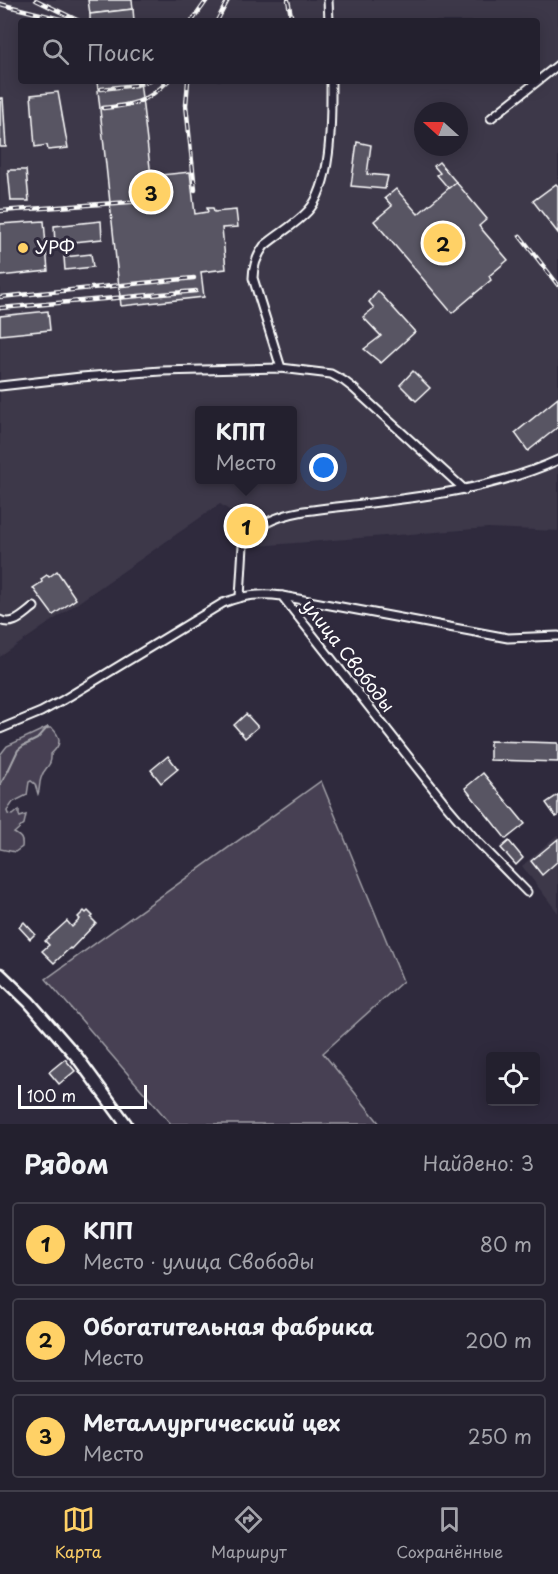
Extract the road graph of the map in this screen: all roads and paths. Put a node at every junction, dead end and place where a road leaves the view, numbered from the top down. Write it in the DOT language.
graph roads {
  1 [pos="328,0"];
  2 [pos="329,18"];
  3 [pos="558,65"];
  4 [pos="540,79"];
  5 [pos="331,84"];
  6 [pos="534,84"];
  7 [pos="491,118"];
  8 [pos="281,368"];
  9 [pos="0,386"];
  10 [pos="558,460"];
  11 [pos="465,490"];
  12 [pos="282,596"];
  13 [pos="240,597"];
  14 [pos="34,607"];
  15 [pos="0,620"];
  16 [pos="558,636"];
  17 [pos="0,729"];
  18 [pos="527,892"];
  19 [pos="0,974"];
  20 [pos="126,1124"];
  1 -- 2 [label="street"];
  3 -- 4 [label="street"];
  5 -- 8 [label="street"];
  6 -- 7 [label="street"];
  8 -- 9 [label="street"];
  8 -- 11 [label="street"];
  10 -- 11 [label="street"];
  11 -- 13 [label="street"];
  12 -- 13 [label="street, улица Свободы"];
  12 -- 16 [label="street"];
  12 -- 18 [label="street, улица Свободы"];
  13 -- 17 [label="street, улица Свободы"];
  14 -- 15 [label="street"];
  19 -- 20 [label="main road"];
}
